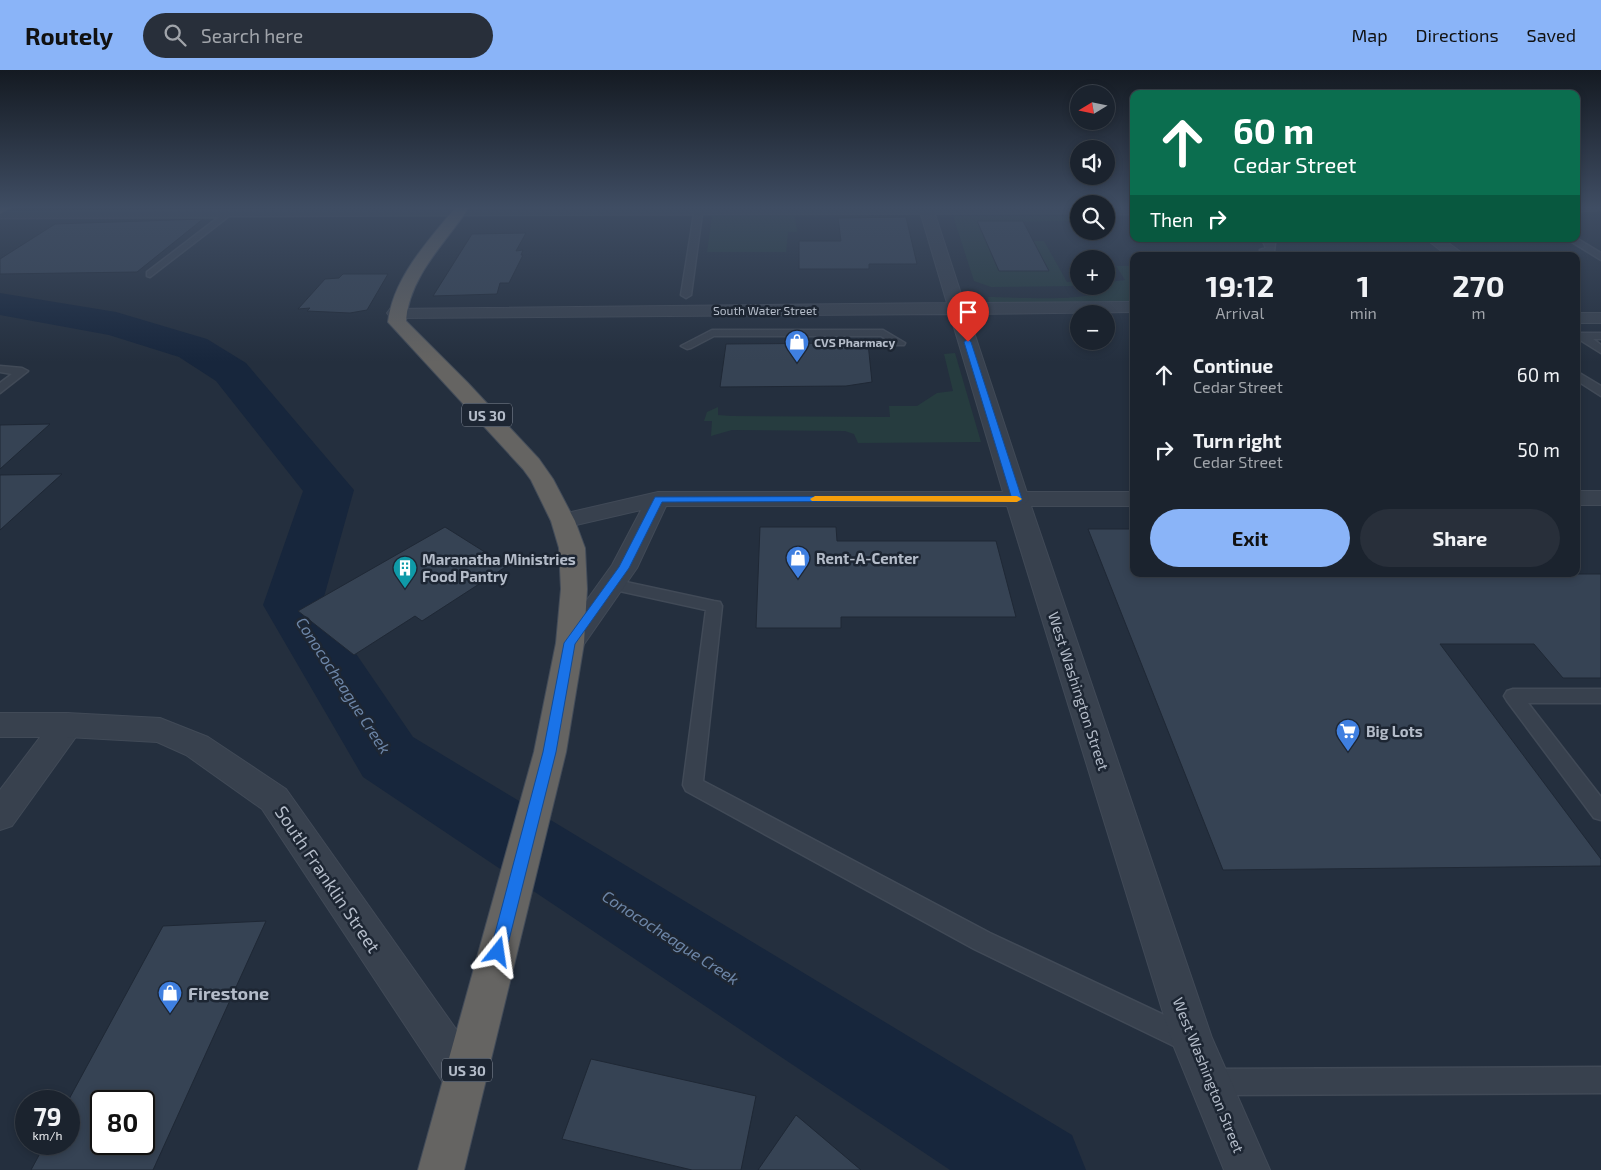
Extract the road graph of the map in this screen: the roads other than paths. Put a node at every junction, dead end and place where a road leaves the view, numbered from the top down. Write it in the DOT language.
graph roads {
  1 [pos="169,259"];
  2 [pos="425,259"];
  3 [pos="691,259"];
  4 [pos="942,259"];
  5 [pos="150,274"];
  6 [pos="686,295"];
  7 [pos="1580,305"];
  8 [pos="1601,305"];
  9 [pos="1130,307"];
  10 [pos="396,313"];
  11 [pos="959,315"];
  12 [pos="1580,318"];
  13 [pos="1601,318"];
  14 [pos="1070,320"];
  15 [pos="1115,320"];
  16 [pos="1130,320"];
  17 [pos="1601,336"];
  18 [pos="900,343"];
  19 [pos="687,346"];
  20 [pos="1601,350"];
  21 [pos="0,369"];
  22 [pos="22,372"];
  23 [pos="1580,377"];
  24 [pos="0,389"];
  25 [pos="1601,392"];
  26 [pos="1130,498"];
  27 [pos="1580,498"];
  28 [pos="1601,498"];
  29 [pos="658,499"];
  30 [pos="1017,499"];
  31 [pos="563,522"];
  32 [pos="612,584"];
  33 [pos="570,643"];
  34 [pos="1601,696"];
  35 [pos="67,724"];
  36 [pos="0,725"];
  37 [pos="1601,812"];
  38 [pos="0,816"];
  39 [pos="1193,1042"];
  40 [pos="465,1078"];
  41 [pos="1601,1080"];
  42 [pos="1209,1082"];
  43 [pos="441,1170"];
  44 [pos="1246,1170"];
  1 -- 5 [label="lane"];
  2 -- 10 [label="highway"];
  3 -- 6 [label="lane"];
  4 -- 11 [label="street, West Washington Street"];
  7 -- 8 [label="street"];
  9 -- 11 [label="street, South Water Street"];
  10 -- 11 [label="street, South Water Street"];
  10 -- 31 [label="highway, US 30"];
  11 -- 14 [label="street, South Water Street"];
  11 -- 30 [label="street, West Washington Street"];
  12 -- 13 [label="street"];
  15 -- 16 [label="street"];
  17 -- 20 [label="lane"];
  18 -- 19 [label="lane"];
  21 -- 22 [label="lane"];
  22 -- 24 [label="lane"];
  23 -- 25 [label="lane"];
  26 -- 30 [label="street"];
  27 -- 28 [label="street"];
  29 -- 30 [label="street"];
  29 -- 31 [label="street"];
  29 -- 32 [label="street"];
  30 -- 39 [label="street, West Washington Street"];
  31 -- 33 [label="highway, US 30"];
  32 -- 33 [label="street"];
  32 -- 39 [label="lane"];
  33 -- 40 [label="highway, US 30"];
  34 -- 37 [label="lane"];
  35 -- 36 [label="street, South Franklin Street"];
  35 -- 38 [label="street"];
  35 -- 40 [label="street, South Franklin Street"];
  39 -- 42 [label="street, West Washington Street"];
  40 -- 43 [label="highway, US 30"];
  41 -- 42 [label="lane"];
  42 -- 44 [label="street, West Washington Street"];
}
